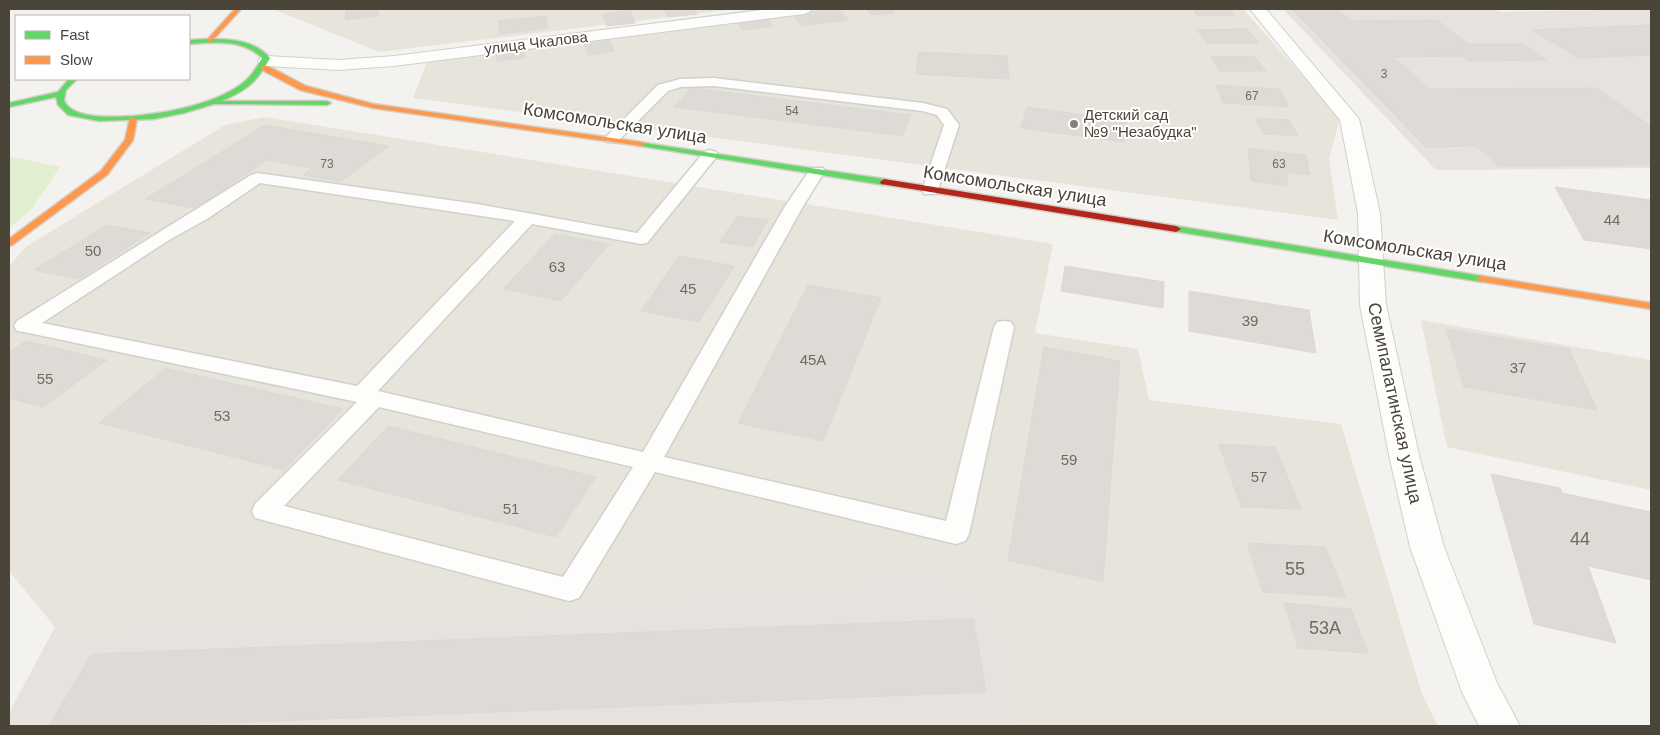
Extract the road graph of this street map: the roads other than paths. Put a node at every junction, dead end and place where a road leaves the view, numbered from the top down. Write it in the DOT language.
graph roads {
  1 [pos="238,9"];
  2 [pos="804,9"];
  3 [pos="1258,9"];
  4 [pos="210,41"];
  5 [pos="190,42"];
  6 [pos="266,64"];
  7 [pos="65,84"];
  8 [pos="206,104"];
  9 [pos="9,105"];
  10 [pos="373,106"];
  11 [pos="133,119"];
  12 [pos="612,139"];
  13 [pos="710,155"];
  14 [pos="817,171"];
  15 [pos="930,190"];
  16 [pos="528,218"];
  17 [pos="9,243"];
  18 [pos="1372,260"];
  19 [pos="1651,306"];
  20 [pos="1004,327"];
  21 [pos="368,397"];
  22 [pos="648,464"];
  23 [pos="1500,726"];
  1 -- 4 [label="main road"];
  2 -- 6 [label="street, улица Чкалова"];
  3 -- 18 [label="street, Семипалатинская улица"];
  4 -- 5 [label="main road, Комсомольская улица"];
  4 -- 6 [label="main road, Комсомольская улица"];
  6 -- 8 [label="main road"];
  6 -- 10 [label="main road, Комсомольская улица"];
  7 -- 9 [label="main road"];
  7 -- 11 [label="main road"];
  8 -- 10 [label="main road, Комсомольская улица"];
  8 -- 11 [label="main road"];
  10 -- 12 [label="main road, Комсомольская улица"];
  11 -- 17 [label="main road"];
  12 -- 13 [label="main road, Комсомольская улица"];
  12 -- 15 [label="lane"];
  13 -- 14 [label="main road, Комсомольская улица"];
  13 -- 16 [label="lane"];
  14 -- 15 [label="main road, Комсомольская улица"];
  14 -- 22 [label="lane"];
  15 -- 18 [label="main road, Комсомольская улица"];
  16 -- 21 [label="lane"];
  16 -- 21 [label="lane"];
  18 -- 19 [label="main road, Комсомольская улица"];
  18 -- 23 [label="street, Семипалатинская улица"];
  20 -- 22 [label="lane"];
  21 -- 22 [label="lane"];
  21 -- 22 [label="lane"];
}
